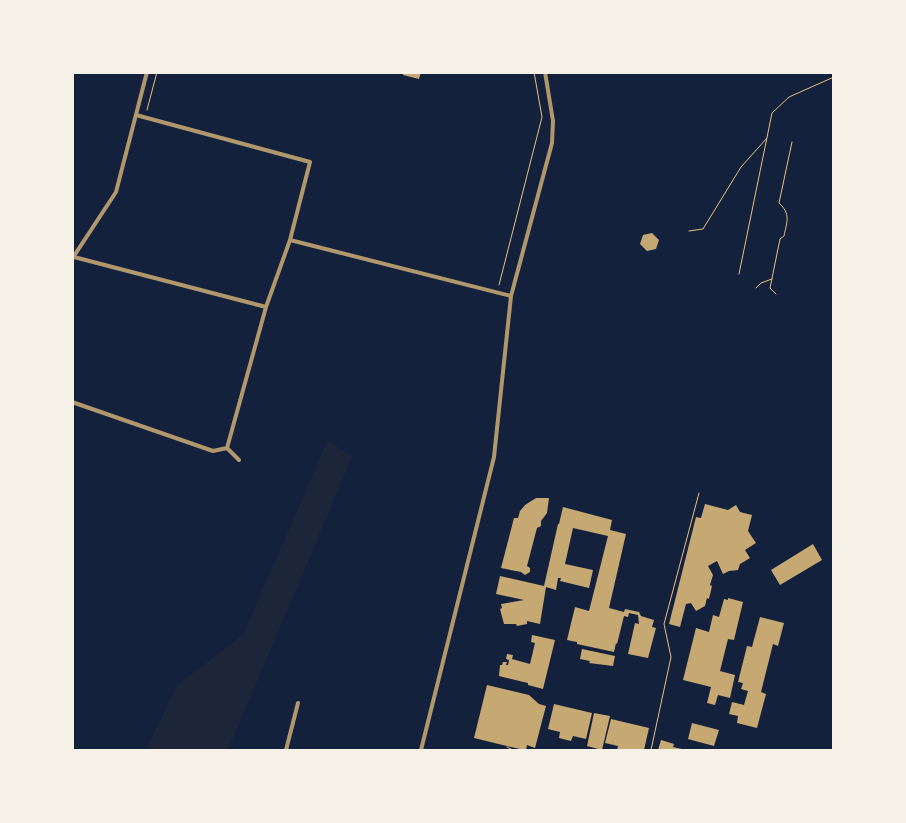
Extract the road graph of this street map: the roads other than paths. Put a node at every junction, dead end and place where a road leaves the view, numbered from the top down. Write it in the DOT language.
graph roads {
  1 [pos="147,72"];
  2 [pos="545,72"];
  3 [pos="136,115"];
  4 [pos="290,240"];
  5 [pos="73,258"];
  6 [pos="511,296"];
  7 [pos="266,307"];
  8 [pos="72,402"];
  9 [pos="227,448"];
  10 [pos="239,460"];
  11 [pos="298,703"];
  12 [pos="286,750"];
  13 [pos="422,750"];
  1 -- 3 [label="street"];
  2 -- 6 [label="street"];
  3 -- 4 [label="street"];
  3 -- 5 [label="street"];
  4 -- 6 [label="street"];
  4 -- 7 [label="street"];
  5 -- 7 [label="street"];
  6 -- 13 [label="street"];
  7 -- 9 [label="street"];
  8 -- 9 [label="street"];
  9 -- 10 [label="street"];
  11 -- 12 [label="street"];
}
